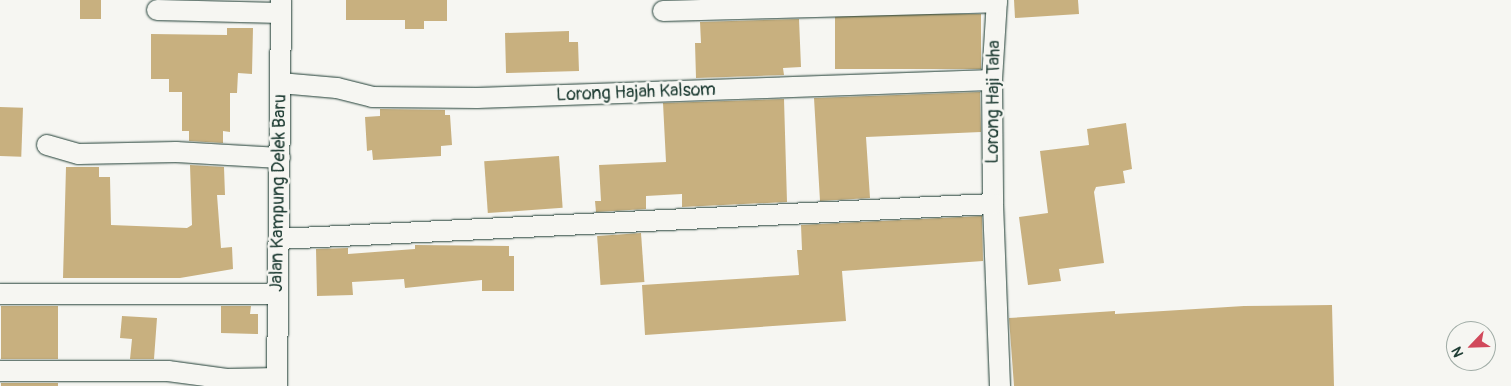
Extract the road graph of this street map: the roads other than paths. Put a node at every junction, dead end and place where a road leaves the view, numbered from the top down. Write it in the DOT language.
graph roads {
  1 [pos="997,1"];
  2 [pos="281,6"];
  3 [pos="157,10"];
  4 [pos="663,11"];
  5 [pos="992,80"];
  6 [pos="280,83"];
  7 [pos="47,145"];
  8 [pos="280,158"];
  9 [pos="993,204"];
  10 [pos="278,239"];
  11 [pos="0,294"];
  12 [pos="278,294"];
  13 [pos="0,371"];
  14 [pos="277,382"];
  15 [pos="1000,386"];
  1 -- 4 [label="street"];
  1 -- 5 [label="street, Lorong Haji Taha"];
  2 -- 3 [label="street"];
  2 -- 6 [label="street, Jalan Kampung Delek Baru"];
  5 -- 6 [label="street, Lorong Hajah Kalsom"];
  5 -- 9 [label="street, Lorong Haji Taha"];
  6 -- 8 [label="street, Jalan Kampung Delek Baru"];
  7 -- 8 [label="street"];
  8 -- 10 [label="street, Jalan Kampung Delek Baru"];
  9 -- 10 [label="street"];
  9 -- 15 [label="street, Lorong Haji Taha"];
  10 -- 12 [label="street, Jalan Kampung Delek Baru"];
  11 -- 12 [label="street"];
  12 -- 14 [label="street, Jalan Kampung Delek Baru"];
  13 -- 14 [label="street"];
}
